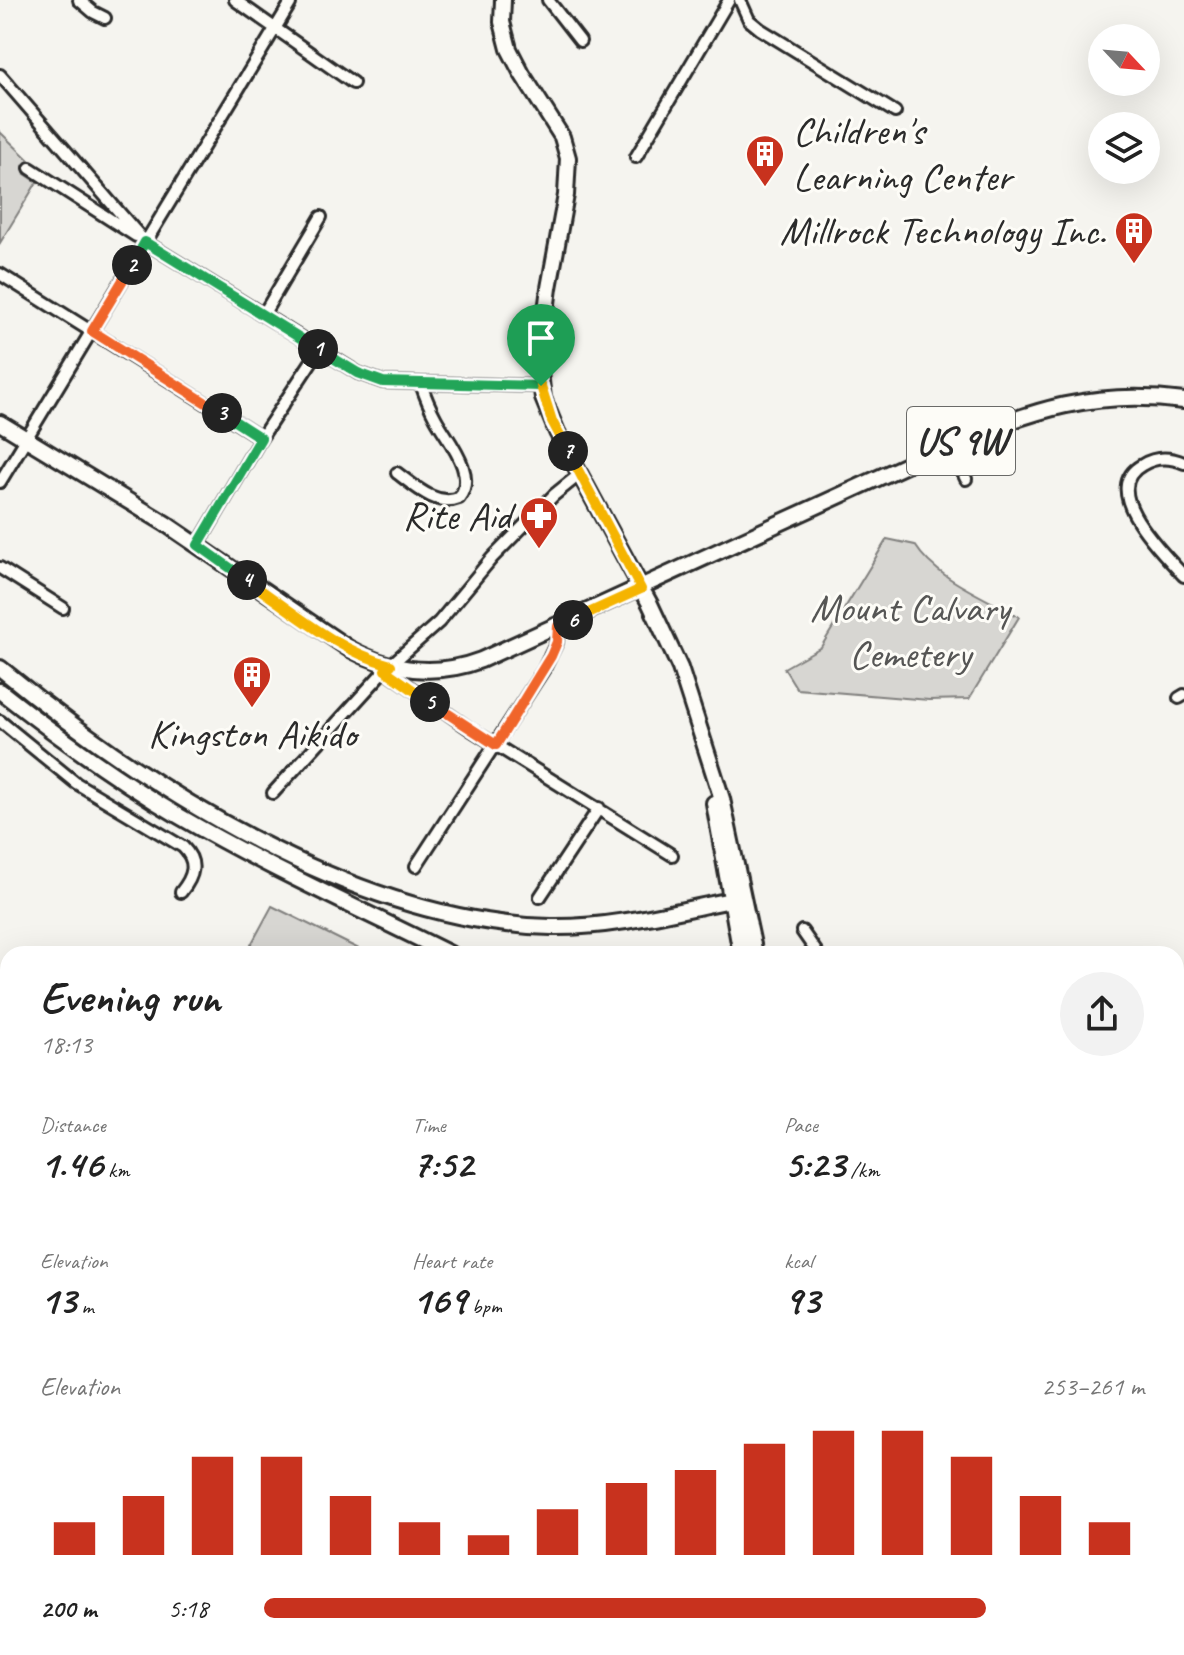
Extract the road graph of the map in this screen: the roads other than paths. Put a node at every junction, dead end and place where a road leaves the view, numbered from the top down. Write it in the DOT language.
graph roads {
  1 [pos="79,0"];
  2 [pos="235,0"];
  3 [pos="503,0"];
  4 [pos="548,0"];
  5 [pos="729,0"];
  6 [pos="740,0"];
  7 [pos="290,4"];
  8 [pos="105,18"];
  9 [pos="275,28"];
  10 [pos="580,41"];
  11 [pos="0,75"];
  12 [pos="353,83"];
  13 [pos="895,112"];
  14 [pos="636,157"];
  15 [pos="30,168"];
  16 [pos="321,217"];
  17 [pos="145,242"];
  18 [pos="0,274"];
  19 [pos="263,315"];
  20 [pos="92,331"];
  21 [pos="319,350"];
  22 [pos="421,384"];
  23 [pos="541,386"];
  24 [pos="1184,401"];
  25 [pos="0,423"];
  26 [pos="261,438"];
  27 [pos="26,439"];
  28 [pos="950,445"];
  29 [pos="1184,463"];
  30 [pos="397,473"];
  31 [pos="580,474"];
  32 [pos="966,479"];
  33 [pos="0,482"];
  34 [pos="198,545"];
  35 [pos="0,568"];
  36 [pos="1184,576"];
  37 [pos="641,589"];
  38 [pos="63,608"];
  39 [pos="558,626"];
  40 [pos="0,668"];
  41 [pos="388,668"];
  42 [pos="0,691"];
  43 [pos="0,721"];
  44 [pos="704,743"];
  45 [pos="496,745"];
  46 [pos="273,793"];
  47 [pos="599,808"];
  48 [pos="672,855"];
  49 [pos="416,866"];
  50 [pos="181,892"];
  51 [pos="540,897"];
  52 [pos="731,900"];
  53 [pos="746,908"];
  54 [pos="802,931"];
  55 [pos="434,946"];
  56 [pos="740,946"];
  57 [pos="753,946"];
  58 [pos="812,946"];
  1 -- 8 [label="street"];
  2 -- 9 [label="street"];
  3 -- 23 [label="main road"];
  4 -- 10 [label="street"];
  5 -- 14 [label="street"];
  6 -- 13 [label="street"];
  7 -- 9 [label="street"];
  9 -- 12 [label="street"];
  9 -- 17 [label="street"];
  11 -- 17 [label="street"];
  15 -- 17 [label="street"];
  16 -- 19 [label="street"];
  17 -- 19 [label="street"];
  17 -- 20 [label="street"];
  18 -- 20 [label="street"];
  19 -- 21 [label="street"];
  20 -- 26 [label="street"];
  20 -- 27 [label="street"];
  21 -- 22 [label="street"];
  21 -- 26 [label="street"];
  22 -- 23 [label="street"];
  22 -- 30 [label="street"];
  23 -- 31 [label="main road"];
  24 -- 28 [label="main road, US 9W"];
  25 -- 27 [label="main road"];
  26 -- 34 [label="street"];
  27 -- 33 [label="street"];
  27 -- 34 [label="main road"];
  28 -- 32 [label="street"];
  28 -- 37 [label="main road, US 9W"];
  29 -- 36 [label="street"];
  31 -- 37 [label="main road"];
  31 -- 41 [label="street"];
  34 -- 41 [label="main road"];
  35 -- 38 [label="street"];
  37 -- 39 [label="main road"];
  37 -- 44 [label="main road"];
  39 -- 41 [label="main road"];
  39 -- 45 [label="street"];
  40 -- 52 [label="main road"];
  41 -- 45 [label="street"];
  41 -- 46 [label="street"];
  42 -- 55 [label="main road"];
  43 -- 50 [label="street"];
  44 -- 52 [label="main road"];
  44 -- 53 [label="main road"];
  45 -- 47 [label="street"];
  45 -- 49 [label="street"];
  47 -- 48 [label="street"];
  47 -- 51 [label="street"];
  52 -- 53 [label="main road"];
  52 -- 56 [label="main road"];
  53 -- 57 [label="main road"];
  54 -- 58 [label="street"];
}
